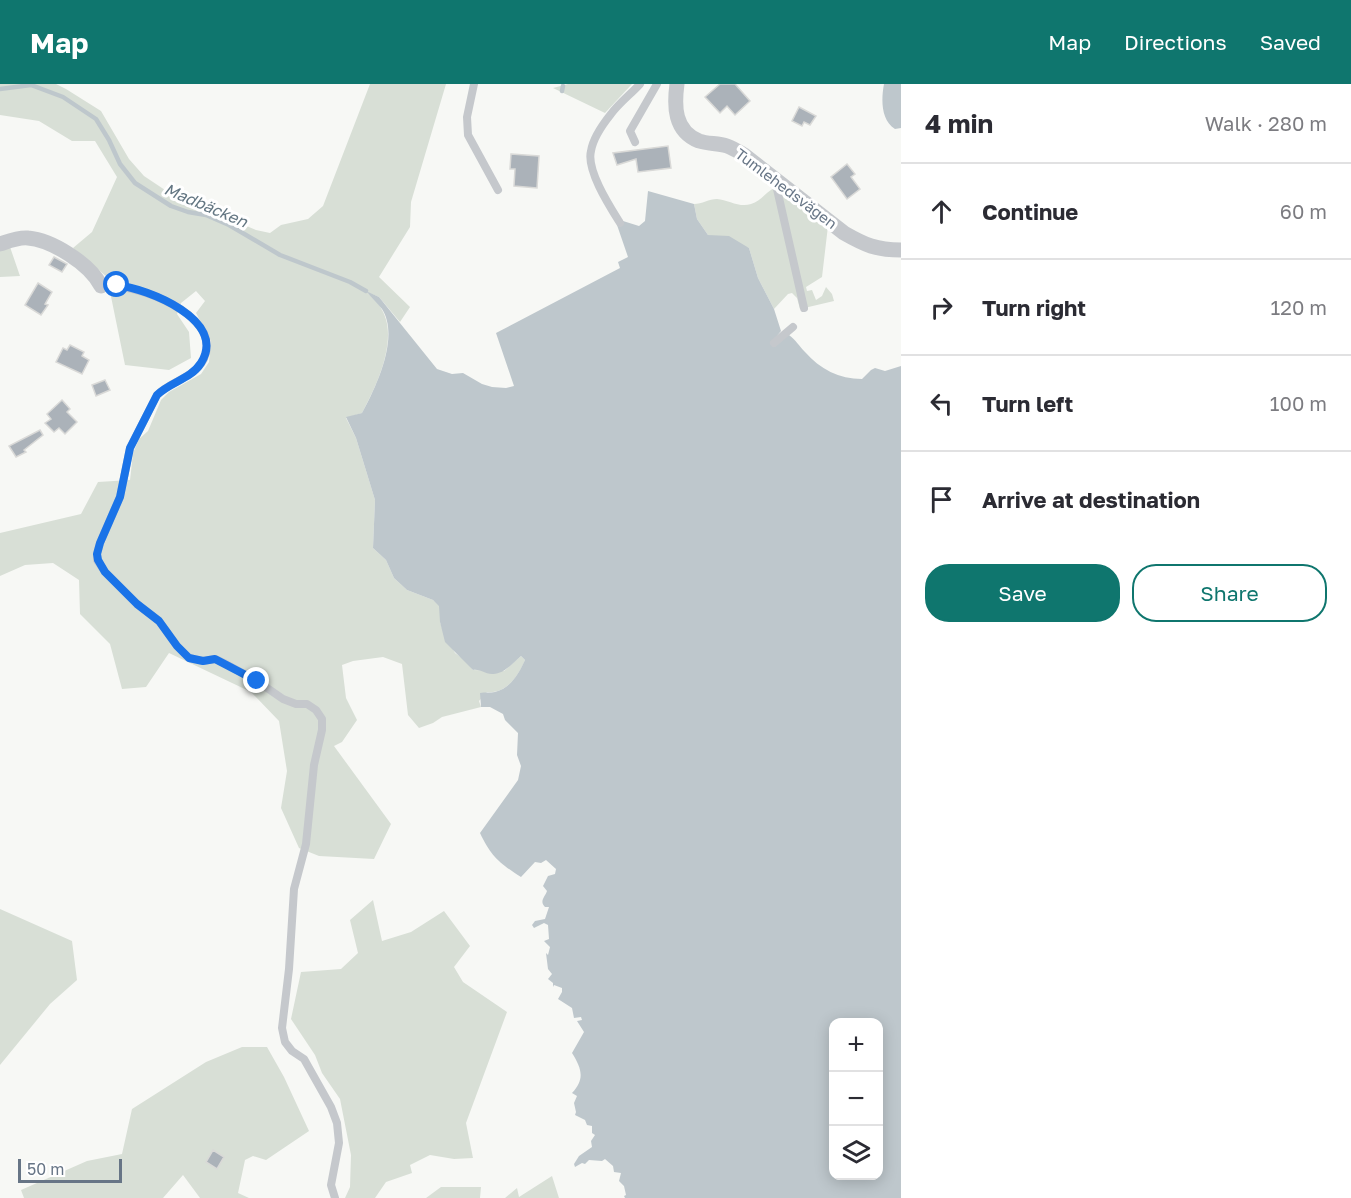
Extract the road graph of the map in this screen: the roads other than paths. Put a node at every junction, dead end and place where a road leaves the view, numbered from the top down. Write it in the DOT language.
graph roads {
  1 [pos="474,84"];
  2 [pos="640,84"];
  3 [pos="657,84"];
  4 [pos="677,84"];
  5 [pos="635,142"];
  6 [pos="779,184"];
  7 [pos="498,190"];
  8 [pos="620,223"];
  9 [pos="0,244"];
  10 [pos="901,250"];
  11 [pos="101,286"];
  12 [pos="804,308"];
  13 [pos="793,327"];
  14 [pos="774,343"];
  15 [pos="335,1198"];
  1 -- 7 [label="lane"];
  2 -- 8 [label="lane"];
  3 -- 5 [label="lane"];
  4 -- 6 [label="street, Tumlehedsvägen"];
  6 -- 10 [label="street, Tumlehedsvägen"];
  6 -- 12 [label="lane"];
  9 -- 11 [label="street"];
  11 -- 15 [label="lane"];
  13 -- 14 [label="lane"];
}
